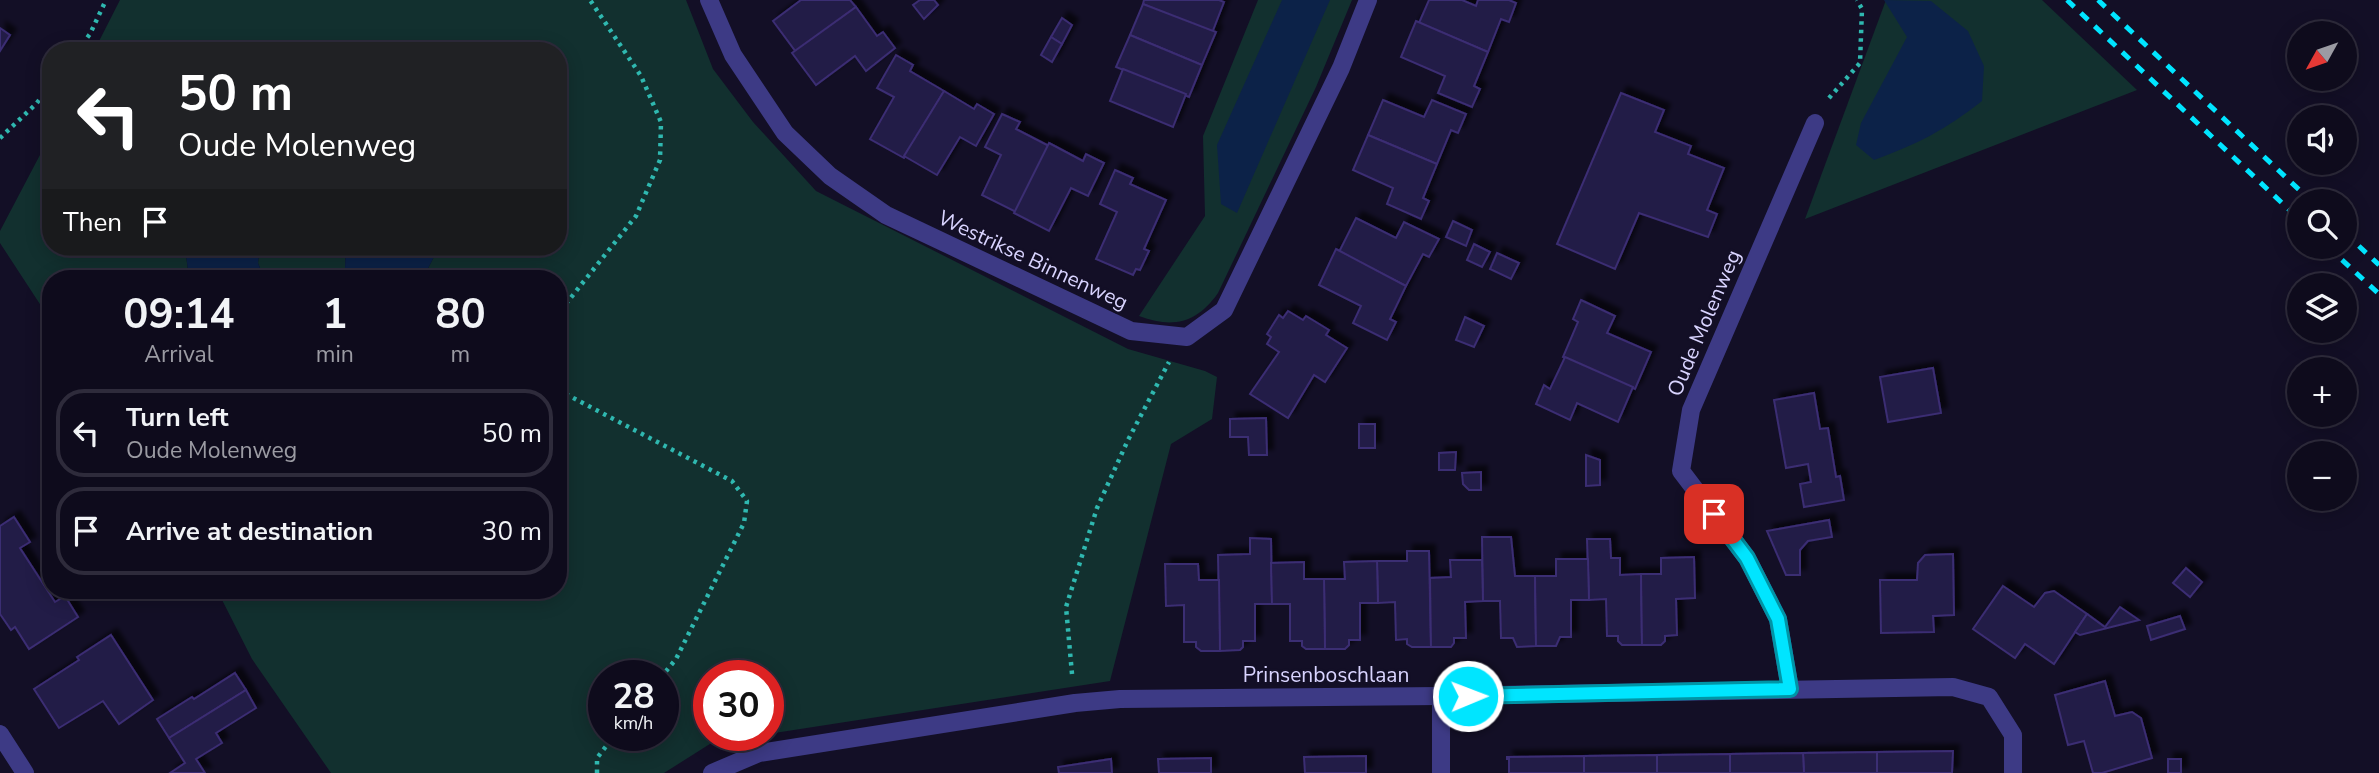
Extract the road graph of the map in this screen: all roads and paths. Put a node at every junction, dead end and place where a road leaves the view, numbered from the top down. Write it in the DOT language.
graph roads {
  1 [pos="106,0"];
  2 [pos="590,0"];
  3 [pos="709,0"];
  4 [pos="1368,0"];
  5 [pos="1857,0"];
  6 [pos="84,42"];
  7 [pos="42,96"];
  8 [pos="1815,122"];
  9 [pos="0,138"];
  10 [pos="567,302"];
  11 [pos="1183,337"];
  12 [pos="567,395"];
  13 [pos="675,660"];
  14 [pos="1790,689"];
  15 [pos="1441,696"];
  16 [pos="1075,703"];
  17 [pos="0,734"];
  18 [pos="602,751"];
  19 [pos="24,773"];
  20 [pos="597,773"];
  21 [pos="712,773"];
  22 [pos="1441,773"];
  23 [pos="2013,773"];
  1 -- 6 [label="path"];
  2 -- 10 [label="path"];
  3 -- 11 [label="street, Westrikse Binnenweg"];
  4 -- 11 [label="street"];
  5 -- 8 [label="path"];
  7 -- 9 [label="path"];
  8 -- 14 [label="street, Oude Molenweg"];
  11 -- 16 [label="path"];
  12 -- 13 [label="path"];
  14 -- 15 [label="street, Prinsenboschlaan"];
  14 -- 23 [label="street, Prinsenboschlaan"];
  15 -- 16 [label="street, Prinsenboschlaan"];
  15 -- 22 [label="street"];
  16 -- 21 [label="street, Prinsenboschlaan"];
  17 -- 19 [label="street"];
  18 -- 20 [label="path"];
}
